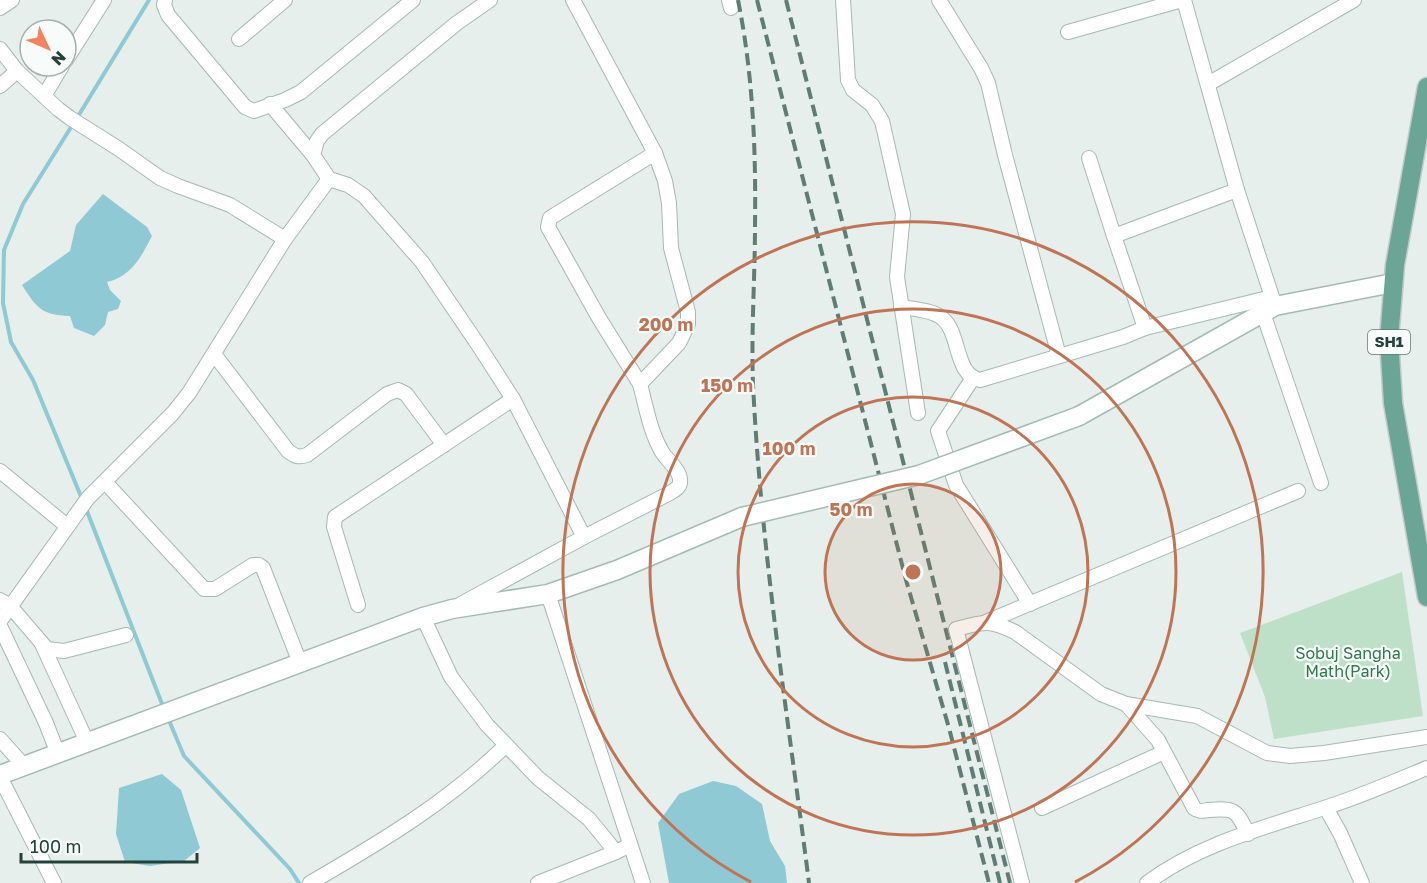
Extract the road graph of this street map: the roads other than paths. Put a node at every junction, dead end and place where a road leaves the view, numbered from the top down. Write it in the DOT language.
graph roads {
  1 [pos="12,0"];
  2 [pos="104,0"];
  3 [pos="285,0"];
  4 [pos="413,0"];
  5 [pos="490,0"];
  6 [pos="573,0"];
  7 [pos="843,0"];
  8 [pos="939,0"];
  9 [pos="1183,0"];
  10 [pos="1354,0"];
  11 [pos="162,2"];
  12 [pos="0,8"];
  13 [pos="1068,32"];
  14 [pos="239,39"];
  15 [pos="78,41"];
  16 [pos="0,49"];
  17 [pos="17,71"];
  18 [pos="55,78"];
  19 [pos="1208,84"];
  20 [pos="0,86"];
  21 [pos="1427,87"];
  22 [pos="44,96"];
  23 [pos="270,104"];
  24 [pos="655,153"];
  25 [pos="313,155"];
  26 [pos="1089,158"];
  27 [pos="328,179"];
  28 [pos="1237,190"];
  29 [pos="1114,236"];
  30 [pos="285,239"];
  31 [pos="1393,283"];
  32 [pos="1270,305"];
  33 [pos="901,307"];
  34 [pos="1145,328"];
  35 [pos="214,354"];
  36 [pos="1059,356"];
  37 [pos="973,378"];
  38 [pos="640,384"];
  39 [pos="513,399"];
  40 [pos="918,413"];
  41 [pos="444,445"];
  42 [pos="0,471"];
  43 [pos="105,482"];
  44 [pos="1321,483"];
  45 [pos="1298,491"];
  46 [pos="67,526"];
  47 [pos="584,537"];
  48 [pos="548,594"];
  49 [pos="1427,597"];
  50 [pos="5,603"];
  51 [pos="1030,604"];
  52 [pos="358,605"];
  53 [pos="452,609"];
  54 [pos="423,617"];
  55 [pos="0,621"];
  56 [pos="986,622"];
  57 [pos="0,626"];
  58 [pos="126,635"];
  59 [pos="42,644"];
  60 [pos="300,663"];
  61 [pos="1126,704"];
  62 [pos="1427,737"];
  63 [pos="0,739"];
  64 [pos="87,742"];
  65 [pos="505,746"];
  66 [pos="1164,752"];
  67 [pos="58,754"];
  68 [pos="24,766"];
  69 [pos="1427,768"];
  70 [pos="0,776"];
  71 [pos="1042,808"];
  72 [pos="1326,808"];
  73 [pos="1248,834"];
  74 [pos="630,845"];
  75 [pos="616,852"];
  76 [pos="54,883"];
  77 [pos="310,883"];
  78 [pos="538,883"];
  79 [pos="643,883"];
  80 [pos="1022,883"];
  81 [pos="1147,883"];
  82 [pos="1362,883"];
  1 -- 12 [label="street"];
  2 -- 15 [label="street"];
  3 -- 14 [label="street"];
  4 -- 23 [label="street"];
  5 -- 25 [label="street"];
  6 -- 24 [label="street"];
  7 -- 33 [label="street"];
  8 -- 36 [label="street"];
  9 -- 13 [label="street"];
  9 -- 19 [label="street"];
  10 -- 19 [label="street"];
  11 -- 23 [label="street"];
  16 -- 17 [label="street"];
  17 -- 20 [label="street"];
  17 -- 22 [label="street"];
  18 -- 22 [label="street"];
  19 -- 28 [label="street"];
  21 -- 31 [label="main road, SH1"];
  22 -- 30 [label="street"];
  23 -- 25 [label="street"];
  24 -- 38 [label="street"];
  24 -- 38 [label="street"];
  25 -- 27 [label="street"];
  26 -- 29 [label="street"];
  27 -- 30 [label="street"];
  27 -- 39 [label="street"];
  28 -- 29 [label="street"];
  28 -- 32 [label="street"];
  29 -- 34 [label="street"];
  30 -- 35 [label="street"];
  31 -- 32 [label="main road"];
  31 -- 49 [label="main road, SH1"];
  32 -- 34 [label="street"];
  32 -- 44 [label="street"];
  32 -- 48 [label="main road, bridge"];
  33 -- 37 [label="street"];
  33 -- 40 [label="street"];
  34 -- 36 [label="street"];
  35 -- 41 [label="street"];
  35 -- 43 [label="street"];
  36 -- 37 [label="street"];
  37 -- 51 [label="street"];
  38 -- 47 [label="street"];
  39 -- 41 [label="street"];
  39 -- 47 [label="street"];
  41 -- 52 [label="street"];
  42 -- 46 [label="street"];
  43 -- 46 [label="street"];
  43 -- 60 [label="street"];
  45 -- 51 [label="street"];
  46 -- 50 [label="street"];
  47 -- 53 [label="street"];
  48 -- 53 [label="main road"];
  48 -- 74 [label="street"];
  50 -- 55 [label="street"];
  50 -- 59 [label="street"];
  51 -- 56 [label="street"];
  53 -- 54 [label="main road"];
  54 -- 60 [label="main road"];
  54 -- 65 [label="street"];
  56 -- 61 [label="street"];
  56 -- 80 [label="street"];
  57 -- 67 [label="street"];
  58 -- 59 [label="street"];
  59 -- 64 [label="street"];
  60 -- 64 [label="main road"];
  61 -- 62 [label="street"];
  61 -- 66 [label="street"];
  63 -- 68 [label="street"];
  64 -- 67 [label="main road"];
  65 -- 75 [label="street"];
  65 -- 77 [label="street"];
  66 -- 71 [label="street"];
  66 -- 73 [label="street"];
  67 -- 68 [label="main road"];
  68 -- 70 [label="main road"];
  69 -- 72 [label="street"];
  70 -- 76 [label="street"];
  72 -- 73 [label="street"];
  72 -- 82 [label="street"];
  73 -- 81 [label="street"];
  74 -- 75 [label="street"];
  74 -- 79 [label="street"];
  75 -- 78 [label="street"];
}
